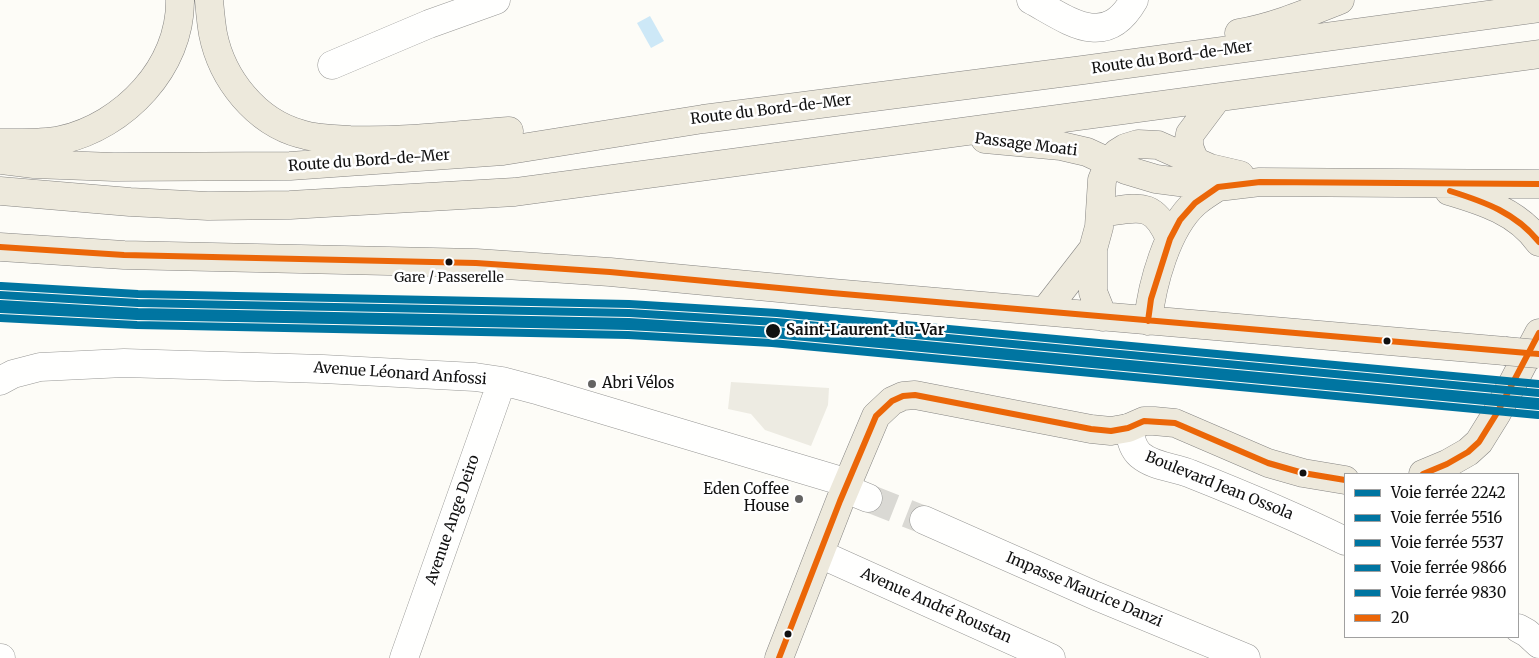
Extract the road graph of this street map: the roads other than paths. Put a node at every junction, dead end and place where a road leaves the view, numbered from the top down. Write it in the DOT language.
graph roads {
  1 [pos="180,0"];
  2 [pos="209,0"];
  3 [pos="496,0"];
  4 [pos="1031,0"];
  5 [pos="1134,0"];
  6 [pos="1340,0"];
  7 [pos="1539,8"];
  8 [pos="1539,54"];
  9 [pos="332,65"];
  10 [pos="1084,70"];
  11 [pos="1217,98"];
  12 [pos="703,118"];
  13 [pos="941,134"];
  14 [pos="0,143"];
  15 [pos="0,160"];
  16 [pos="1196,162"];
  17 [pos="1109,163"];
  18 [pos="1260,182"];
  19 [pos="1424,183"];
  20 [pos="1538,185"];
  21 [pos="1218,187"];
  22 [pos="0,191"];
  23 [pos="1101,213"];
  24 [pos="1170,239"];
  25 [pos="1539,242"];
  26 [pos="0,247"];
  27 [pos="1093,250"];
  28 [pos="1045,312"];
  29 [pos="1102,317"];
  30 [pos="1148,321"];
  31 [pos="1539,333"];
  32 [pos="1539,354"];
  33 [pos="0,381"];
  34 [pos="502,381"];
  35 [pos="1128,428"];
  36 [pos="1425,473"];
  37 [pos="1344,480"];
  38 [pos="854,490"];
  39 [pos="924,520"];
  40 [pos="1344,541"];
  41 [pos="820,554"];
  42 [pos="1519,629"];
  43 [pos="1539,644"];
  44 [pos="404,658"];
  45 [pos="779,658"];
  46 [pos="1051,658"];
  47 [pos="1246,658"];
  1 -- 14 [label="main road"];
  2 -- 12 [label="main road"];
  3 -- 9 [label="street"];
  4 -- 5 [label="street"];
  6 -- 10 [label="main road"];
  7 -- 10 [label="main road, Route du Bord-de-Mer"];
  8 -- 11 [label="main road"];
  10 -- 12 [label="main road, Route du Bord-de-Mer"];
  11 -- 13 [label="main road"];
  11 -- 16 [label="main road"];
  12 -- 15 [label="main road, Route du Bord-de-Mer"];
  13 -- 17 [label="main road, Passage Moati"];
  13 -- 22 [label="main road"];
  16 -- 17 [label="main road, Passage Moati"];
  16 -- 18 [label="main road, Passage Moati"];
  17 -- 21 [label="main road, Passage Moati"];
  17 -- 23 [label="main road"];
  18 -- 19 [label="main road, Passage Moati"];
  18 -- 21 [label="main road, Passage Moati"];
  19 -- 20 [label="main road, Passage Moati"];
  19 -- 25 [label="main road"];
  21 -- 24 [label="main road"];
  23 -- 24 [label="main road"];
  23 -- 27 [label="main road"];
  24 -- 30 [label="main road"];
  26 -- 28 [label="main road"];
  27 -- 28 [label="main road"];
  27 -- 29 [label="main road"];
  28 -- 29 [label="main road"];
  29 -- 30 [label="main road"];
  30 -- 32 [label="main road, bridge"];
  31 -- 36 [label="main road"];
  33 -- 34 [label="street, Avenue Léonard Anfossi"];
  34 -- 38 [label="street, Avenue Léonard Anfossi"];
  34 -- 44 [label="street, Avenue Ange Deiro"];
  35 -- 37 [label="main road"];
  35 -- 38 [label="main road"];
  35 -- 40 [label="street, Boulevard Jean Ossola"];
  38 -- 41 [label="main road"];
  39 -- 47 [label="street, Impasse Maurice Danzi"];
  41 -- 45 [label="main road"];
  41 -- 46 [label="street, Avenue André Roustan"];
  42 -- 43 [label="street"];
}
